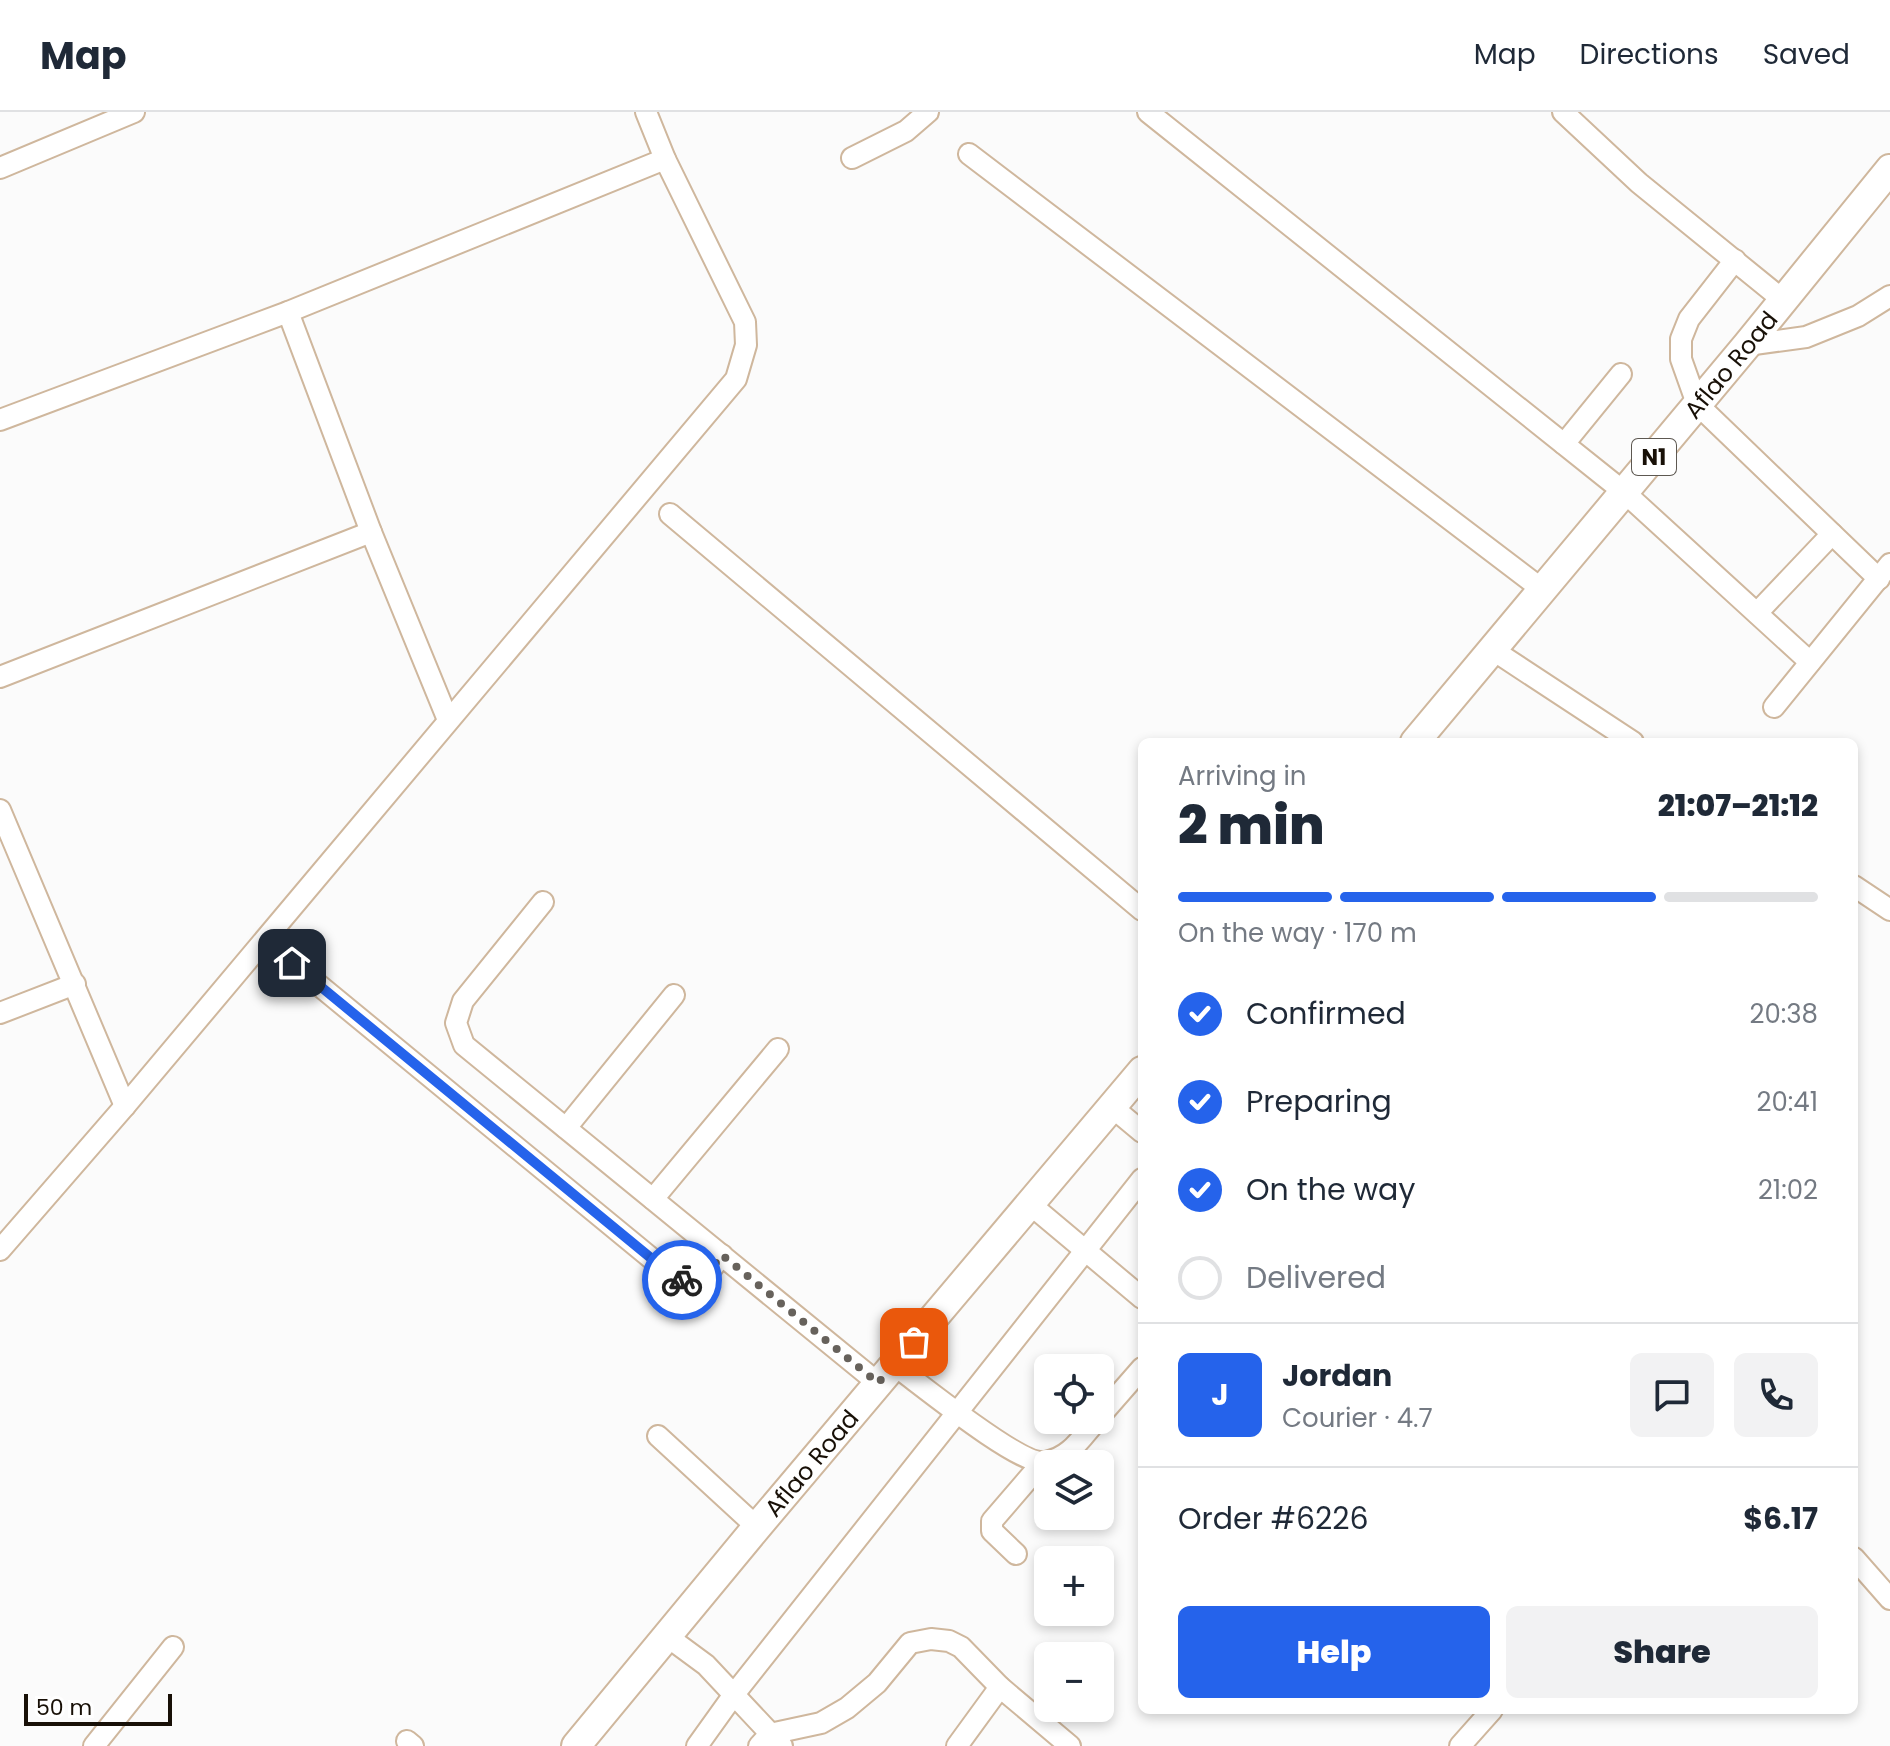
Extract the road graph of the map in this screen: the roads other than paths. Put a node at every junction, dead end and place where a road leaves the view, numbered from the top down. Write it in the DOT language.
graph roads {
  1 [pos="134,112"];
  2 [pos="646,112"];
  3 [pos="928,112"];
  4 [pos="1148,112"];
  5 [pos="1563,112"];
  6 [pos="969,154"];
  7 [pos="852,158"];
  8 [pos="665,159"];
  9 [pos="0,168"];
  10 [pos="1885,184"];
  11 [pos="1735,260"];
  12 [pos="1890,296"];
  13 [pos="1783,300"];
  14 [pos="288,312"];
  15 [pos="1747,345"];
  16 [pos="1621,374"];
  17 [pos="1697,404"];
  18 [pos="0,420"];
  19 [pos="1564,444"];
  20 [pos="1624,492"];
  21 [pos="670,514"];
  22 [pos="371,532"];
  23 [pos="1832,534"];
  24 [pos="1884,571"];
  25 [pos="1543,590"];
  26 [pos="1757,613"];
  27 [pos="1493,650"];
  28 [pos="1810,662"];
  29 [pos="0,677"];
  30 [pos="1774,707"];
  31 [pos="448,720"];
  32 [pos="1418,738"];
  33 [pos="1627,738"];
  34 [pos="0,810"];
  35 [pos="1858,889"];
  36 [pos="543,902"];
  37 [pos="1138,907"];
  38 [pos="1890,910"];
  39 [pos="292,963"];
  40 [pos="75,984"];
  41 [pos="674,995"];
  42 [pos="0,1013"];
  43 [pos="778,1049"];
  44 [pos="1138,1076"];
  45 [pos="125,1106"];
  46 [pos="1112,1107"];
  47 [pos="566,1128"];
  48 [pos="1138,1129"];
  49 [pos="1138,1184"];
  50 [pos="653,1199"];
  51 [pos="1031,1205"];
  52 [pos="0,1250"];
  53 [pos="1086,1251"];
  54 [pos="722,1255"];
  55 [pos="1138,1295"];
  56 [pos="1138,1373"];
  57 [pos="886,1374"];
  58 [pos="1114,1400"];
  59 [pos="958,1412"];
  60 [pos="1085,1434"];
  61 [pos="658,1436"];
  62 [pos="1071,1450"];
  63 [pos="1034,1460"];
  64 [pos="1034,1472"];
  65 [pos="757,1527"];
  66 [pos="1016,1554"];
  67 [pos="1858,1562"];
  68 [pos="1890,1599"];
  69 [pos="668,1637"];
  70 [pos="173,1647"];
  71 [pos="1000,1687"];
  72 [pos="735,1693"];
  73 [pos="1488,1714"];
  74 [pos="770,1742"];
  75 [pos="94,1746"];
  76 [pos="576,1746"];
  77 [pos="697,1746"];
  78 [pos="957,1746"];
  79 [pos="1070,1746"];
  80 [pos="1460,1746"];
  1 -- 9 [label="street"];
  2 -- 8 [label="street"];
  3 -- 7 [label="street"];
  4 -- 19 [label="street"];
  5 -- 11 [label="street"];
  6 -- 25 [label="street"];
  8 -- 14 [label="street"];
  8 -- 31 [label="street"];
  10 -- 13 [label="highway, Aflao Road / N1"];
  11 -- 13 [label="street"];
  11 -- 17 [label="street"];
  12 -- 15 [label="street"];
  13 -- 15 [label="highway, Aflao Road / N1"];
  14 -- 18 [label="street"];
  14 -- 22 [label="street"];
  15 -- 17 [label="highway, Aflao Road / N1"];
  16 -- 19 [label="street"];
  17 -- 20 [label="highway, Aflao Road / N1"];
  17 -- 23 [label="street"];
  19 -- 20 [label="street"];
  20 -- 25 [label="highway, Aflao Road / N1"];
  20 -- 26 [label="street"];
  21 -- 37 [label="street"];
  22 -- 29 [label="street"];
  22 -- 31 [label="street"];
  23 -- 24 [label="street"];
  23 -- 26 [label="street"];
  24 -- 28 [label="street"];
  25 -- 27 [label="highway, Aflao Road / N1"];
  26 -- 28 [label="street"];
  27 -- 32 [label="highway, Aflao Road / N1"];
  27 -- 33 [label="street"];
  28 -- 30 [label="street"];
  31 -- 45 [label="street"];
  34 -- 40 [label="street"];
  35 -- 38 [label="street"];
  36 -- 47 [label="street"];
  39 -- 54 [label="street"];
  40 -- 42 [label="street"];
  40 -- 45 [label="street"];
  41 -- 47 [label="street"];
  43 -- 50 [label="street"];
  44 -- 46 [label="highway, Aflao Road"];
  45 -- 52 [label="street"];
  46 -- 48 [label="street"];
  46 -- 51 [label="highway, Aflao Road"];
  47 -- 50 [label="street"];
  49 -- 53 [label="street"];
  50 -- 54 [label="street"];
  51 -- 53 [label="street"];
  51 -- 57 [label="highway, Aflao Road"];
  53 -- 55 [label="street"];
  53 -- 59 [label="street"];
  54 -- 57 [label="street"];
  56 -- 58 [label="street"];
  57 -- 59 [label="street"];
  57 -- 65 [label="highway, Aflao Road"];
  59 -- 63 [label="street"];
  59 -- 72 [label="street"];
  60 -- 62 [label="street"];
  61 -- 65 [label="street"];
  64 -- 66 [label="street"];
  65 -- 69 [label="highway, Aflao Road"];
  67 -- 68 [label="street"];
  69 -- 72 [label="street"];
  69 -- 76 [label="highway, Aflao Road"];
  70 -- 75 [label="street"];
  71 -- 74 [label="street"];
  71 -- 78 [label="street"];
  71 -- 79 [label="street"];
  72 -- 74 [label="street"];
  72 -- 77 [label="street"];
  73 -- 80 [label="street"];
}
